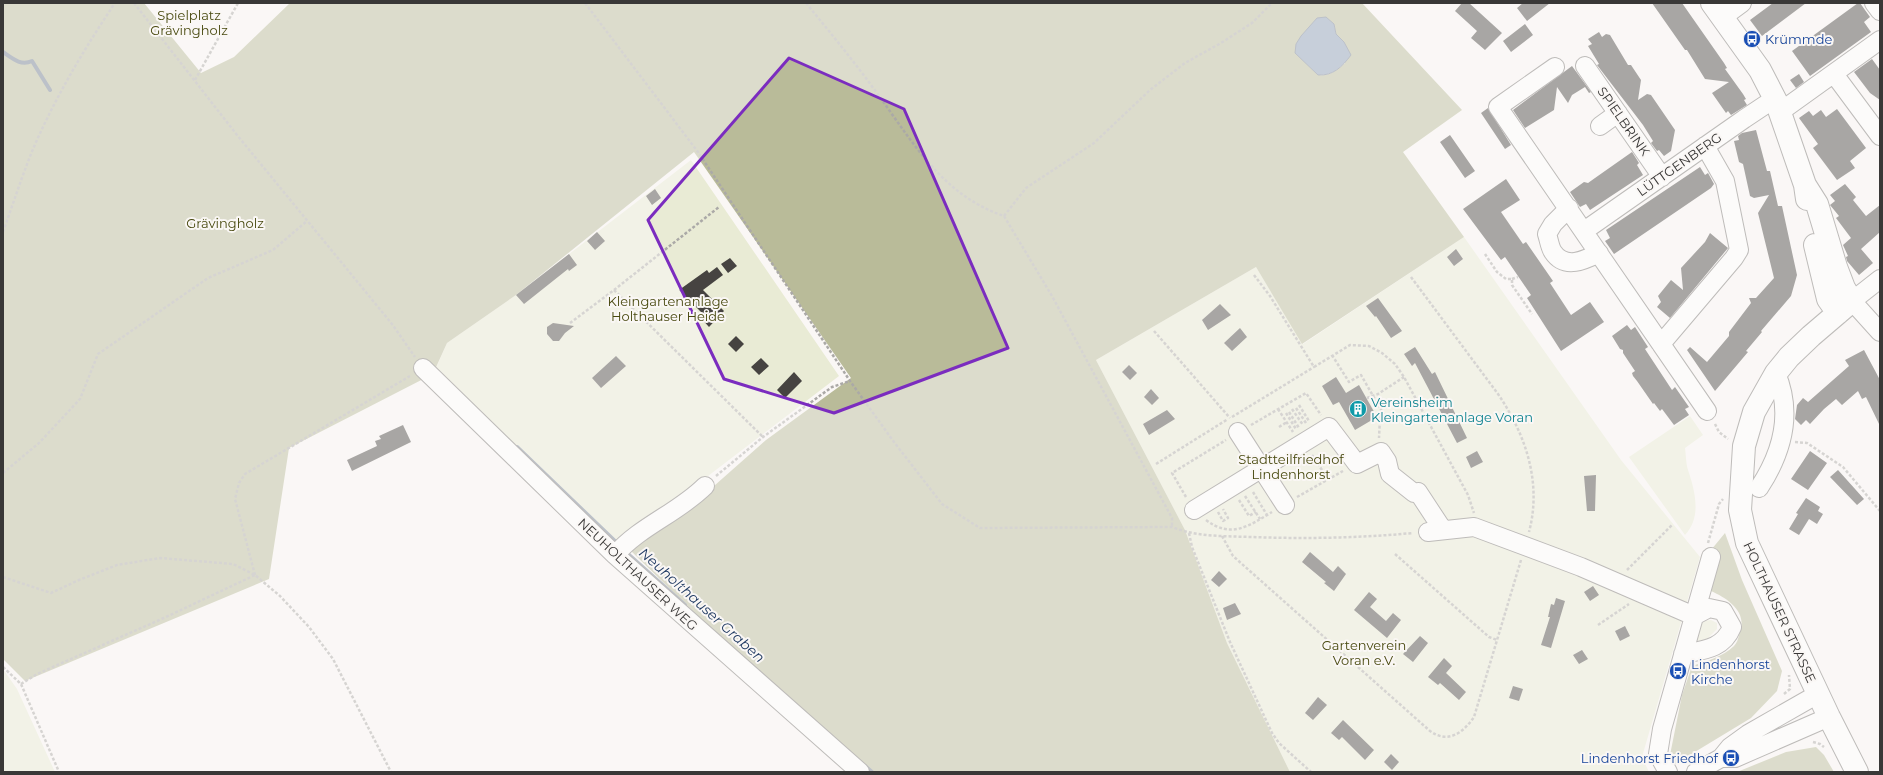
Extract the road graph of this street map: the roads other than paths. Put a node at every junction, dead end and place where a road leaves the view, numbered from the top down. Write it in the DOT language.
graph roads {
  1 [pos="1742,3"];
  2 [pos="1874,3"];
  3 [pos="1718,10"];
  4 [pos="1880,11"];
  5 [pos="1880,40"];
  6 [pos="1585,66"];
  7 [pos="1555,67"];
  8 [pos="1834,74"];
  9 [pos="1778,107"];
  10 [pos="1618,113"];
  11 [pos="1600,126"];
  12 [pos="1880,136"];
  13 [pos="1705,146"];
  14 [pos="1662,176"];
  15 [pos="1569,208"];
  16 [pos="1584,231"];
  17 [pos="1599,253"];
  18 [pos="1880,279"];
  19 [pos="1845,307"];
  20 [pos="1880,332"];
  21 [pos="1661,344"];
  22 [pos="423,368"];
  23 [pos="1776,373"];
  24 [pos="1707,411"];
  25 [pos="1234,425"];
  26 [pos="1262,468"];
  27 [pos="705,486"];
  28 [pos="1750,487"];
  29 [pos="1285,505"];
  30 [pos="1194,510"];
  31 [pos="615,555"];
  32 [pos="1711,558"];
  33 [pos="1694,616"];
  34 [pos="1683,654"];
  35 [pos="1818,694"];
  36 [pos="1829,717"];
  37 [pos="1721,758"];
  38 [pos="860,772"];
  39 [pos="1668,772"];
  40 [pos="1696,772"];
  41 [pos="1857,772"];
  1 -- 3 [label="street"];
  2 -- 4 [label="street"];
  3 -- 9 [label="main road"];
  5 -- 8 [label="street, LÜTTGENBERG"];
  6 -- 10 [label="street, SPIELBRINK"];
  7 -- 15 [label="street"];
  8 -- 9 [label="street, LÜTTGENBERG"];
  8 -- 12 [label="street"];
  9 -- 13 [label="street, LÜTTGENBERG"];
  9 -- 19 [label="main road"];
  10 -- 11 [label="street"];
  10 -- 14 [label="street, SPIELBRINK"];
  13 -- 14 [label="street, LÜTTGENBERG"];
  13 -- 21 [label="street"];
  14 -- 16 [label="street, LÜTTGENBERG"];
  15 -- 16 [label="street"];
  15 -- 17 [label="street"];
  16 -- 17 [label="street"];
  17 -- 21 [label="street"];
  18 -- 19 [label="street"];
  19 -- 20 [label="street"];
  19 -- 23 [label="main road"];
  21 -- 24 [label="street"];
  22 -- 31 [label="street, NEUHOLTHAUSER WEG"];
  23 -- 28 [label="main road"];
  23 -- 28 [label="street"];
  25 -- 26 [label="street"];
  26 -- 29 [label="street"];
  26 -- 30 [label="street"];
  26 -- 33 [label="street"];
  27 -- 31 [label="street"];
  28 -- 35 [label="main road, HOLTHAUSER STRASSE"];
  31 -- 38 [label="street, NEUHOLTHAUSER WEG"];
  32 -- 33 [label="street"];
  33 -- 34 [label="street"];
  33 -- 34 [label="street"];
  34 -- 39 [label="street"];
  35 -- 36 [label="main road"];
  35 -- 37 [label="street, HOLTHAUSER STRASSE"];
  36 -- 37 [label="street, HOLTHAUSER STRASSE"];
  36 -- 41 [label="main road"];
  37 -- 40 [label="street, HOLTHAUSER STRASSE"];
}
